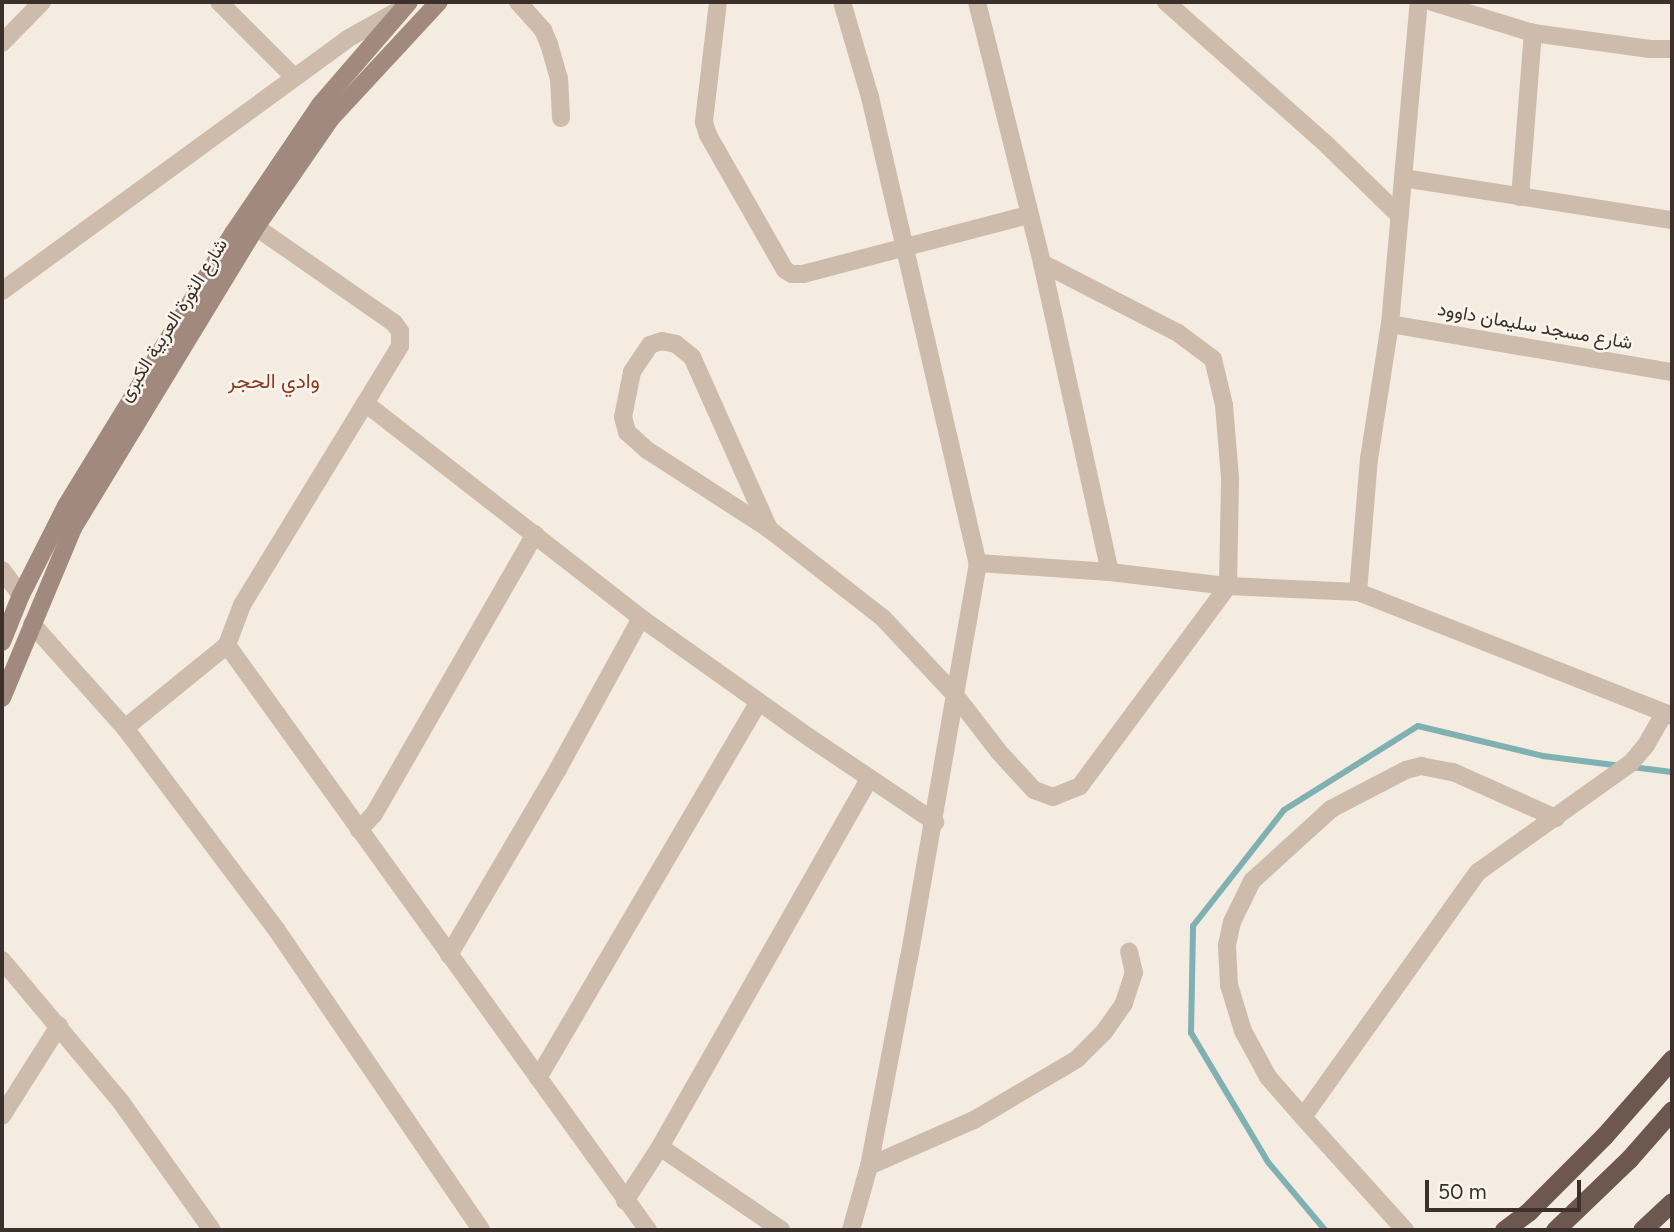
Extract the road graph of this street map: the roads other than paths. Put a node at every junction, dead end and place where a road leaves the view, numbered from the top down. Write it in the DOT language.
graph roads {
  1 [pos="42,2"];
  2 [pos="219,2"];
  3 [pos="439,2"];
  4 [pos="518,2"];
  5 [pos="718,2"];
  6 [pos="842,2"];
  7 [pos="977,2"];
  8 [pos="1166,2"];
  9 [pos="1419,2"];
  10 [pos="1432,2"];
  11 [pos="406,5"];
  12 [pos="1533,33"];
  13 [pos="2,43"];
  14 [pos="1672,49"];
  15 [pos="294,77"];
  16 [pos="561,118"];
  17 [pos="1403,178"];
  18 [pos="1520,197"];
  19 [pos="1028,215"];
  20 [pos="1400,216"];
  21 [pos="1672,220"];
  22 [pos="256,227"];
  23 [pos="905,249"];
  24 [pos="1042,263"];
  25 [pos="2,291"];
  26 [pos="1390,324"];
  27 [pos="1672,372"];
  28 [pos="365,403"];
  29 [pos="769,529"];
  30 [pos="535,534"];
  31 [pos="978,563"];
  32 [pos="2,570"];
  33 [pos="1110,572"];
  34 [pos="1228,586"];
  35 [pos="1358,592"];
  36 [pos="21,595"];
  37 [pos="641,618"];
  38 [pos="32,624"];
  39 [pos="2,642"];
  40 [pos="227,645"];
  41 [pos="955,695"];
  42 [pos="2,698"];
  43 [pos="759,702"];
  44 [pos="1668,715"];
  45 [pos="125,728"];
  46 [pos="869,779"];
  47 [pos="1556,818"];
  48 [pos="935,822"];
  49 [pos="359,830"];
  50 [pos="1129,952"];
  51 [pos="449,956"];
  52 [pos="2,960"];
  53 [pos="59,1026"];
  54 [pos="1672,1059"];
  55 [pos="538,1078"];
  56 [pos="1672,1110"];
  57 [pos="2,1116"];
  58 [pos="1303,1117"];
  59 [pos="660,1147"];
  60 [pos="869,1166"];
  61 [pos="625,1201"];
  62 [pos="1672,1202"];
  63 [pos="212,1230"];
  64 [pos="481,1230"];
  65 [pos="648,1230"];
  66 [pos="781,1230"];
  67 [pos="851,1230"];
  68 [pos="1405,1230"];
  69 [pos="1504,1230"];
  70 [pos="1555,1230"];
  71 [pos="1642,1230"];
  1 -- 13 [label="street"];
  2 -- 15 [label="street"];
  3 -- 22 [label="main road, شارع الثورة العربية الكبرى"];
  4 -- 16 [label="street"];
  5 -- 23 [label="street"];
  6 -- 23 [label="street"];
  7 -- 19 [label="street"];
  8 -- 20 [label="street"];
  9 -- 17 [label="street"];
  10 -- 12 [label="street"];
  11 -- 15 [label="street"];
  11 -- 36 [label="main road, شارع الثورة العربية الكبرى"];
  12 -- 14 [label="street"];
  12 -- 18 [label="street"];
  15 -- 25 [label="street"];
  17 -- 18 [label="street"];
  17 -- 20 [label="street"];
  18 -- 21 [label="street"];
  19 -- 23 [label="street"];
  19 -- 24 [label="street"];
  20 -- 26 [label="street"];
  22 -- 28 [label="street"];
  22 -- 38 [label="main road, شارع الثورة العربية الكبرى"];
  23 -- 31 [label="street"];
  24 -- 33 [label="street"];
  24 -- 34 [label="street"];
  26 -- 27 [label="street, شارع مسجد سليمان داوود"];
  26 -- 35 [label="street"];
  28 -- 30 [label="street"];
  28 -- 40 [label="street"];
  29 -- 29 [label="street"];
  29 -- 41 [label="street"];
  30 -- 37 [label="street"];
  30 -- 49 [label="street"];
  31 -- 33 [label="street"];
  31 -- 41 [label="street"];
  32 -- 36 [label="street"];
  33 -- 34 [label="street"];
  34 -- 35 [label="street"];
  34 -- 41 [label="street"];
  35 -- 44 [label="street"];
  36 -- 39 [label="main road, شارع الثورة العربية الكبرى"];
  37 -- 43 [label="street"];
  37 -- 51 [label="street"];
  38 -- 42 [label="main road, شارع الثورة العربية الكبرى"];
  38 -- 45 [label="street"];
  40 -- 45 [label="street"];
  40 -- 49 [label="street"];
  41 -- 48 [label="street"];
  43 -- 46 [label="street"];
  43 -- 55 [label="street"];
  44 -- 47 [label="street"];
  45 -- 64 [label="street"];
  46 -- 48 [label="street"];
  46 -- 59 [label="street"];
  47 -- 58 [label="street"];
  47 -- 58 [label="street"];
  48 -- 60 [label="street"];
  49 -- 51 [label="street"];
  50 -- 60 [label="street"];
  51 -- 55 [label="street"];
  52 -- 53 [label="street"];
  53 -- 57 [label="street"];
  53 -- 63 [label="street"];
  54 -- 69 [label="highway"];
  55 -- 61 [label="street"];
  56 -- 70 [label="highway"];
  58 -- 68 [label="street"];
  59 -- 61 [label="street"];
  59 -- 66 [label="street"];
  60 -- 67 [label="street"];
  61 -- 65 [label="street"];
  62 -- 71 [label="highway"];
}
